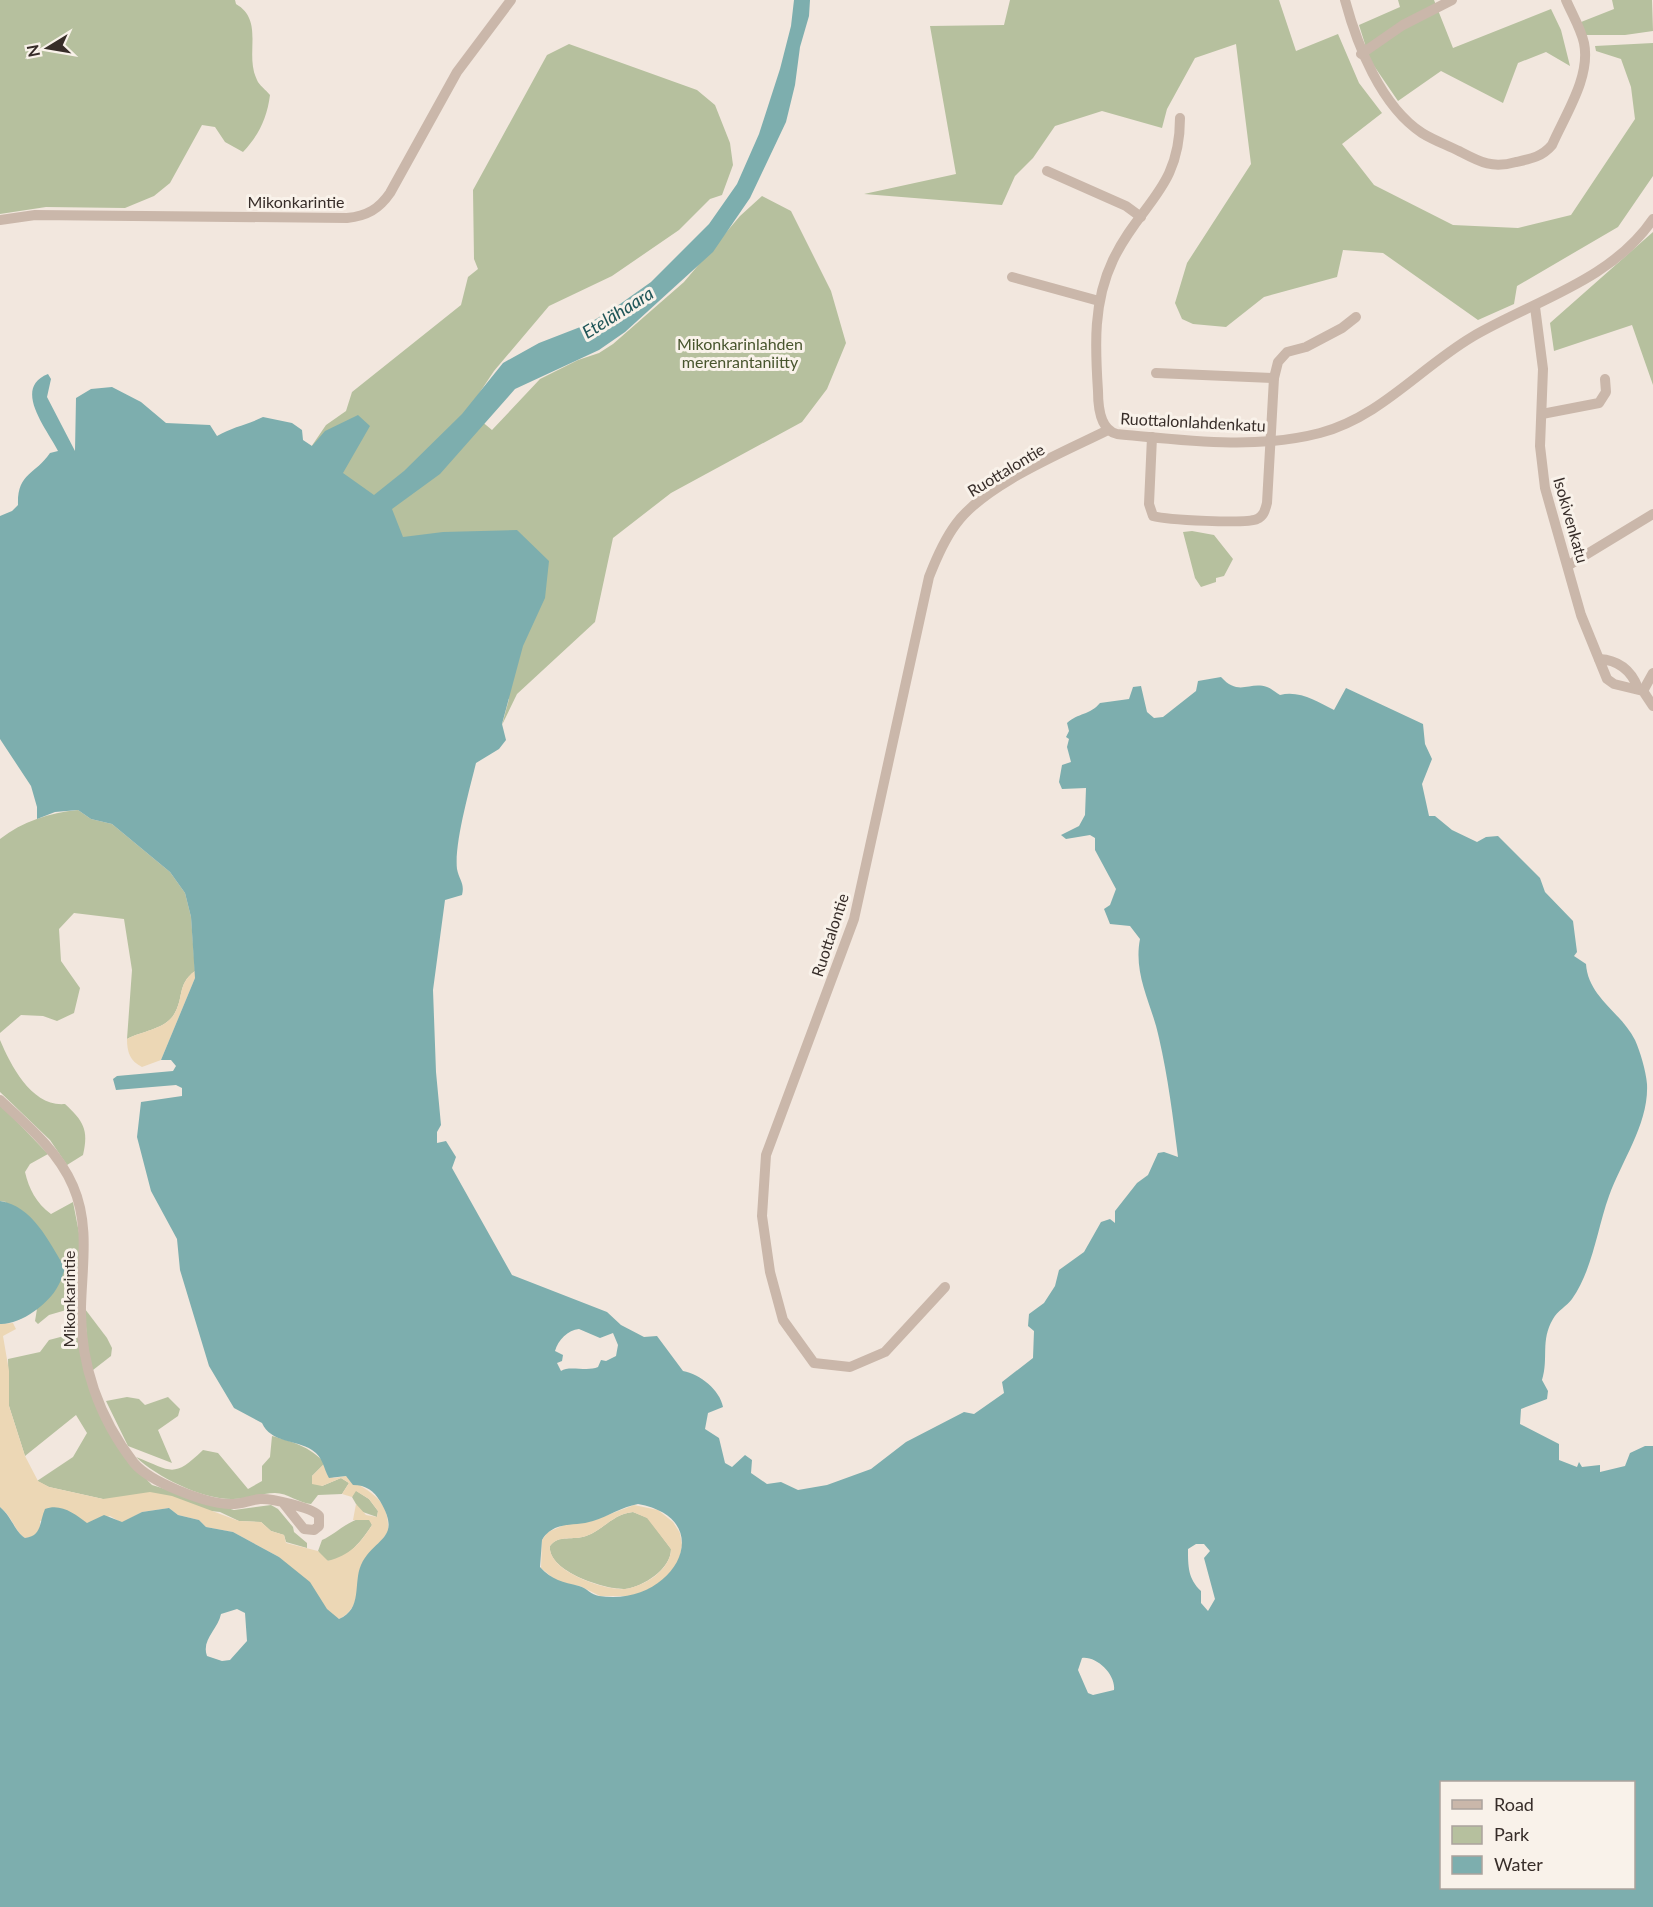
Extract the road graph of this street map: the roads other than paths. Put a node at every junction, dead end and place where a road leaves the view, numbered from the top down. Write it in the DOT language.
graph roads {
  1 [pos="511,0"];
  2 [pos="1345,0"];
  3 [pos="1452,0"];
  4 [pos="1566,0"];
  5 [pos="1361,54"];
  6 [pos="1180,118"];
  7 [pos="1047,171"];
  8 [pos="1141,217"];
  9 [pos="1653,219"];
  10 [pos="0,220"];
  11 [pos="1012,277"];
  12 [pos="1099,301"];
  13 [pos="1535,307"];
  14 [pos="1356,317"];
  15 [pos="1156,373"];
  16 [pos="1274,378"];
  17 [pos="1605,379"];
  18 [pos="1542,414"];
  19 [pos="1108,430"];
  20 [pos="1152,437"];
  21 [pos="1270,442"];
  22 [pos="1653,514"];
  23 [pos="1569,565"];
  24 [pos="1599,659"];
  25 [pos="1653,673"];
  26 [pos="1640,689"];
  27 [pos="1653,706"];
  28 [pos="0,1100"];
  29 [pos="945,1287"];
  30 [pos="284,1504"];
  1 -- 10 [label="street, Mikonkarintie"];
  2 -- 5 [label="street"];
  3 -- 5 [label="street"];
  4 -- 5 [label="street"];
  6 -- 8 [label="street, Ruottalonlahdenkatu"];
  7 -- 8 [label="street"];
  8 -- 12 [label="street, Ruottalonlahdenkatu"];
  9 -- 13 [label="street, Ruottalonlahdenkatu"];
  11 -- 12 [label="street"];
  12 -- 19 [label="street, Ruottalonlahdenkatu"];
  13 -- 18 [label="street, Isokivenkatu"];
  13 -- 21 [label="street, Ruottalonlahdenkatu"];
  14 -- 16 [label="street"];
  15 -- 16 [label="street"];
  16 -- 21 [label="street"];
  17 -- 18 [label="street"];
  18 -- 23 [label="street, Isokivenkatu"];
  19 -- 20 [label="street, Ruottalonlahdenkatu"];
  19 -- 29 [label="street, Ruottalontie"];
  20 -- 21 [label="street, Ruottalonlahdenkatu"];
  20 -- 21 [label="street"];
  22 -- 23 [label="street"];
  23 -- 24 [label="street, Isokivenkatu"];
  24 -- 26 [label="street"];
  24 -- 26 [label="street, Isokivenkatu"];
  25 -- 26 [label="street"];
  26 -- 27 [label="street"];
  28 -- 30 [label="street, Mikonkarintie"];
}
